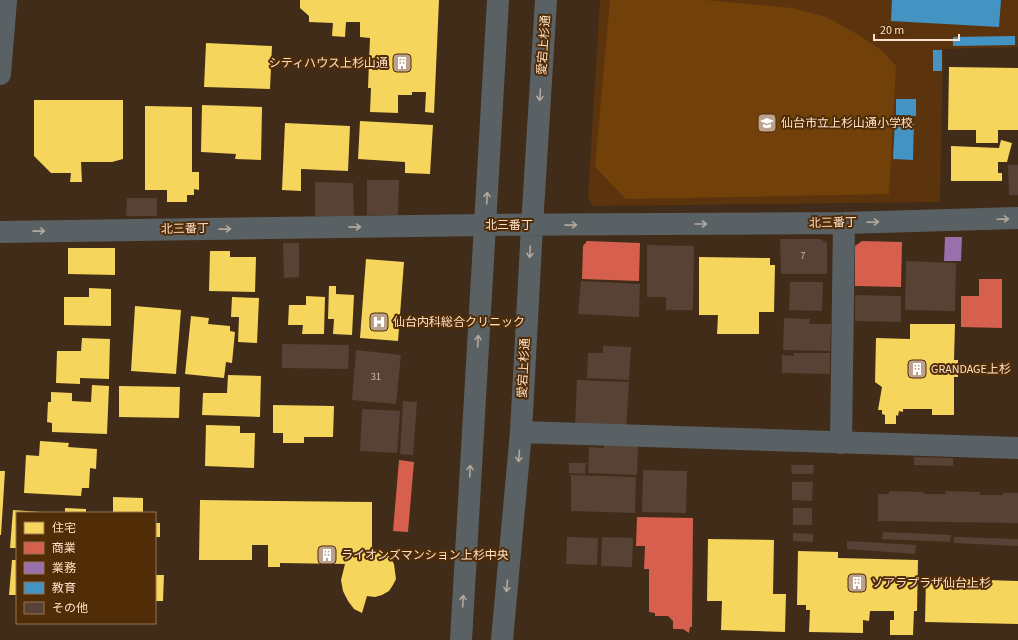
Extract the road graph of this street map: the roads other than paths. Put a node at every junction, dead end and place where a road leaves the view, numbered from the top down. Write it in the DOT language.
graph roads {
  1 [pos="6,0"];
  2 [pos="498,0"];
  3 [pos="546,0"];
  4 [pos="0,74"];
  5 [pos="1018,218"];
  6 [pos="844,223"];
  7 [pos="485,225"];
  8 [pos="532,226"];
  9 [pos="0,232"];
  10 [pos="521,432"];
  11 [pos="840,443"];
  12 [pos="1018,448"];
  13 [pos="461,640"];
  14 [pos="502,640"];
  1 -- 4 [label="street"];
  7 -- 2 [label="street, one-way"];
  3 -- 8 [label="street, 愛宕上杉通, one-way"];
  6 -- 5 [label="street, 北三番丁, one-way"];
  8 -- 6 [label="street, 北三番丁, one-way"];
  6 -- 11 [label="street"];
  7 -- 8 [label="street, 北三番丁"];
  9 -- 7 [label="street, 北三番丁, one-way"];
  13 -- 7 [label="street, one-way"];
  8 -- 10 [label="street, 愛宕上杉通, one-way"];
  10 -- 11 [label="street"];
  10 -- 14 [label="street, 愛宕上杉通, one-way"];
  11 -- 12 [label="street"];
}
